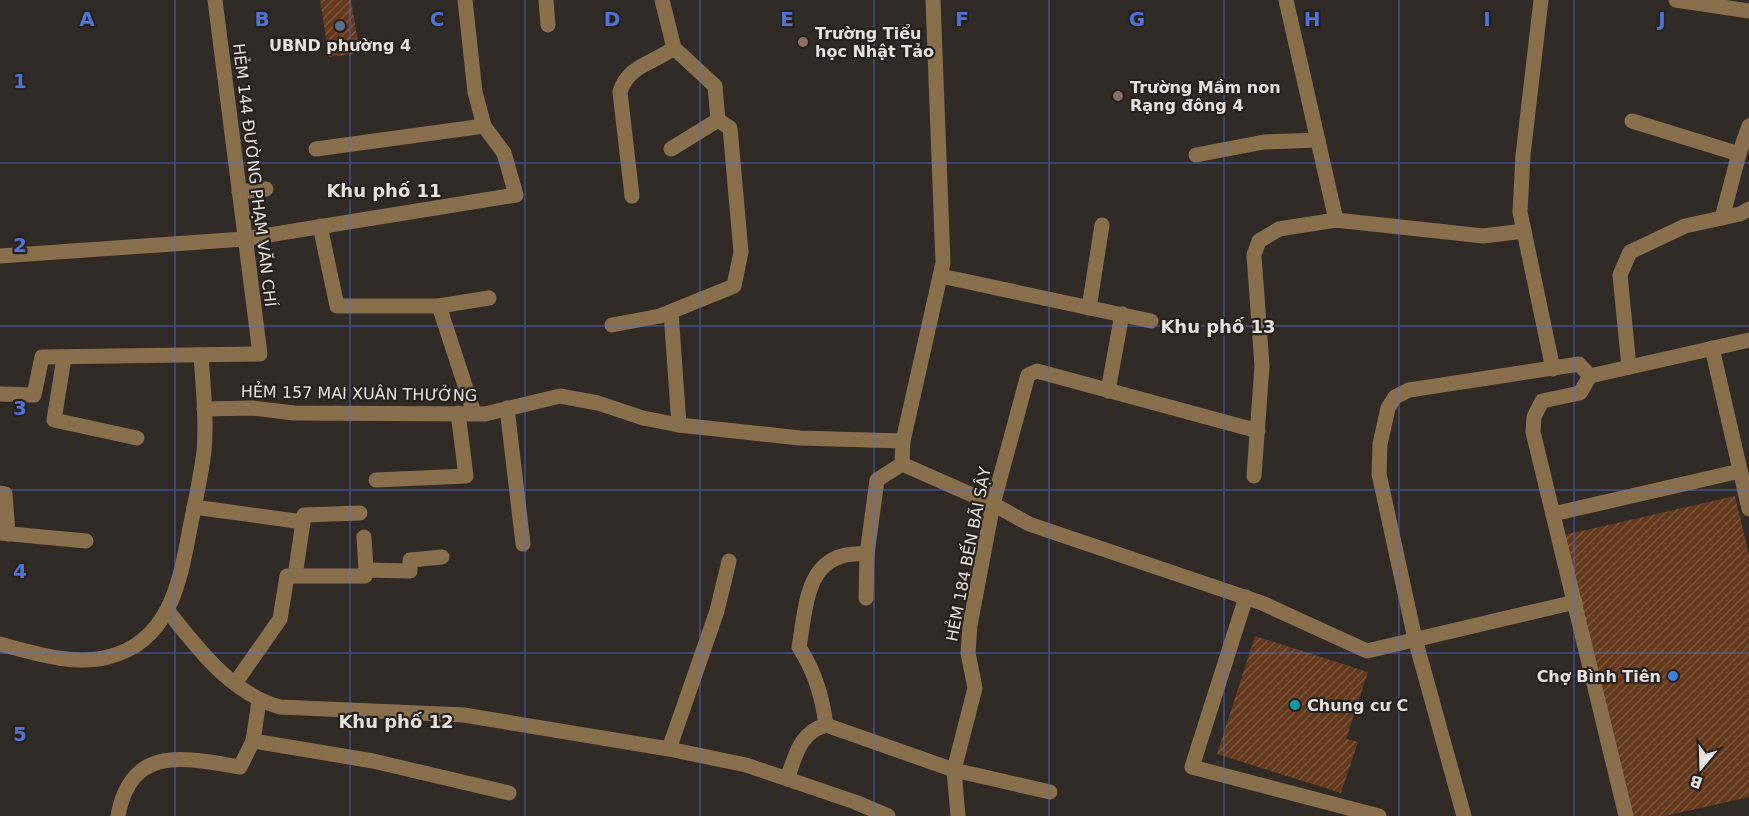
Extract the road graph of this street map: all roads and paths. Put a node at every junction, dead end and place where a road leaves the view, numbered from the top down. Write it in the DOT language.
graph roads {
  1 [pos="215,0"];
  2 [pos="465,0"];
  3 [pos="546,0"];
  4 [pos="662,0"];
  5 [pos="933,0"];
  6 [pos="1286,0"];
  7 [pos="1541,0"];
  8 [pos="1676,0"];
  9 [pos="1749,11"];
  10 [pos="548,25"];
  11 [pos="674,48"];
  12 [pos="718,120"];
  13 [pos="1632,120"];
  14 [pos="484,126"];
  15 [pos="1749,126"];
  16 [pos="1318,140"];
  17 [pos="316,149"];
  18 [pos="672,149"];
  19 [pos="1739,154"];
  20 [pos="1196,155"];
  21 [pos="266,189"];
  22 [pos="239,192"];
  23 [pos="632,196"];
  24 [pos="1749,209"];
  25 [pos="1722,218"];
  26 [pos="1336,220"];
  27 [pos="1102,225"];
  28 [pos="320,226"];
  29 [pos="1524,231"];
  30 [pos="244,239"];
  31 [pos="0,256"];
  32 [pos="941,276"];
  33 [pos="489,298"];
  34 [pos="439,306"];
  35 [pos="1089,308"];
  36 [pos="671,312"];
  37 [pos="1122,314"];
  38 [pos="1151,321"];
  39 [pos="612,325"];
  40 [pos="1749,340"];
  41 [pos="1712,348"];
  42 [pos="201,355"];
  43 [pos="64,358"];
  44 [pos="1629,367"];
  45 [pos="1553,369"];
  46 [pos="1590,376"];
  47 [pos="1107,391"];
  48 [pos="0,394"];
  49 [pos="507,408"];
  50 [pos="204,409"];
  51 [pos="458,413"];
  52 [pos="474,413"];
  53 [pos="679,425"];
  54 [pos="1258,431"];
  55 [pos="137,438"];
  56 [pos="903,441"];
  57 [pos="902,464"];
  58 [pos="1740,471"];
  59 [pos="1254,476"];
  60 [pos="376,480"];
  61 [pos="0,493"];
  62 [pos="993,504"];
  63 [pos="194,507"];
  64 [pos="1749,509"];
  65 [pos="360,513"];
  66 [pos="1553,514"];
  67 [pos="303,522"];
  68 [pos="4,534"];
  69 [pos="364,537"];
  70 [pos="86,541"];
  71 [pos="523,544"];
  72 [pos="867,554"];
  73 [pos="442,557"];
  74 [pos="729,561"];
  75 [pos="295,576"];
  76 [pos="366,579"];
  77 [pos="1246,597"];
  78 [pos="866,598"];
  79 [pos="1575,602"];
  80 [pos="168,611"];
  81 [pos="1415,639"];
  82 [pos="0,644"];
  83 [pos="236,682"];
  84 [pos="259,701"];
  85 [pos="826,725"];
  86 [pos="253,741"];
  87 [pos="669,749"];
  88 [pos="954,770"];
  89 [pos="788,779"];
  90 [pos="1050,792"];
  91 [pos="509,794"];
  92 [pos="118,816"];
  93 [pos="888,816"];
  94 [pos="958,816"];
  95 [pos="1379,816"];
  96 [pos="1464,816"];
  97 [pos="1626,816"];
  1 -- 22 [label="street, HẺM 144 ĐƯỜNG PHẠM VĂN CHÍ"];
  2 -- 14 [label="street"];
  3 -- 10 [label="street"];
  4 -- 11 [label="street"];
  5 -- 32 [label="street"];
  6 -- 16 [label="street"];
  7 -- 29 [label="street"];
  8 -- 9 [label="street"];
  11 -- 12 [label="street"];
  11 -- 23 [label="street"];
  12 -- 18 [label="street"];
  12 -- 36 [label="street"];
  13 -- 19 [label="street"];
  14 -- 17 [label="street"];
  14 -- 28 [label="street"];
  15 -- 19 [label="street"];
  16 -- 20 [label="street"];
  16 -- 26 [label="street"];
  19 -- 25 [label="street"];
  21 -- 22 [label="street"];
  22 -- 30 [label="street, HẺM 144 ĐƯỜNG PHẠM VĂN CHÍ"];
  24 -- 25 [label="street"];
  25 -- 44 [label="street"];
  26 -- 29 [label="street"];
  26 -- 54 [label="street"];
  27 -- 35 [label="street"];
  28 -- 30 [label="street"];
  28 -- 34 [label="street"];
  29 -- 45 [label="street"];
  30 -- 31 [label="street"];
  30 -- 42 [label="street, HẺM 144 ĐƯỜNG PHẠM VĂN CHÍ"];
  32 -- 35 [label="street"];
  32 -- 56 [label="street"];
  33 -- 34 [label="street"];
  34 -- 52 [label="street"];
  35 -- 37 [label="street"];
  36 -- 39 [label="street"];
  36 -- 53 [label="street"];
  37 -- 38 [label="street"];
  37 -- 47 [label="street"];
  40 -- 41 [label="street"];
  41 -- 44 [label="street"];
  41 -- 58 [label="street"];
  42 -- 43 [label="street"];
  42 -- 50 [label="street"];
  43 -- 48 [label="street"];
  43 -- 55 [label="street"];
  44 -- 46 [label="street"];
  45 -- 46 [label="street"];
  45 -- 81 [label="street"];
  46 -- 66 [label="street"];
  47 -- 54 [label="street"];
  47 -- 62 [label="street, HẺM 184 BẾN BÃI SẬY"];
  49 -- 52 [label="street, HẺM 157 MAI XUÂN THƯỞNG"];
  49 -- 53 [label="street, HẺM 157 MAI XUÂN THƯỞNG"];
  49 -- 71 [label="street"];
  50 -- 51 [label="street, HẺM 157 MAI XUÂN THƯỞNG"];
  50 -- 63 [label="street"];
  51 -- 52 [label="street, HẺM 157 MAI XUÂN THƯỞNG"];
  51 -- 60 [label="street"];
  53 -- 56 [label="street, HẺM 157 MAI XUÂN THƯỞNG"];
  54 -- 59 [label="street"];
  56 -- 57 [label="street"];
  57 -- 62 [label="street"];
  57 -- 72 [label="street"];
  58 -- 64 [label="street"];
  58 -- 66 [label="street"];
  61 -- 68 [label="street"];
  62 -- 77 [label="street"];
  62 -- 88 [label="street, HẺM 184 BẾN BÃI SẬY"];
  63 -- 67 [label="street"];
  63 -- 80 [label="street"];
  65 -- 67 [label="street"];
  66 -- 79 [label="street"];
  67 -- 75 [label="street"];
  68 -- 70 [label="street"];
  69 -- 76 [label="street"];
  72 -- 78 [label="street"];
  72 -- 85 [label="street"];
  73 -- 76 [label="street"];
  74 -- 87 [label="street"];
  75 -- 76 [label="street"];
  75 -- 83 [label="street"];
  77 -- 81 [label="street"];
  77 -- 95 [label="street"];
  79 -- 81 [label="street"];
  79 -- 97 [label="street"];
  80 -- 82 [label="street"];
  80 -- 83 [label="street"];
  81 -- 96 [label="street"];
  83 -- 84 [label="street"];
  84 -- 86 [label="street"];
  84 -- 87 [label="street"];
  85 -- 88 [label="street"];
  85 -- 89 [label="street"];
  86 -- 91 [label="street"];
  86 -- 92 [label="street"];
  87 -- 89 [label="street"];
  88 -- 90 [label="street"];
  88 -- 94 [label="street, HẺM 184 BẾN BÃI SẬY"];
  89 -- 93 [label="street"];
}
